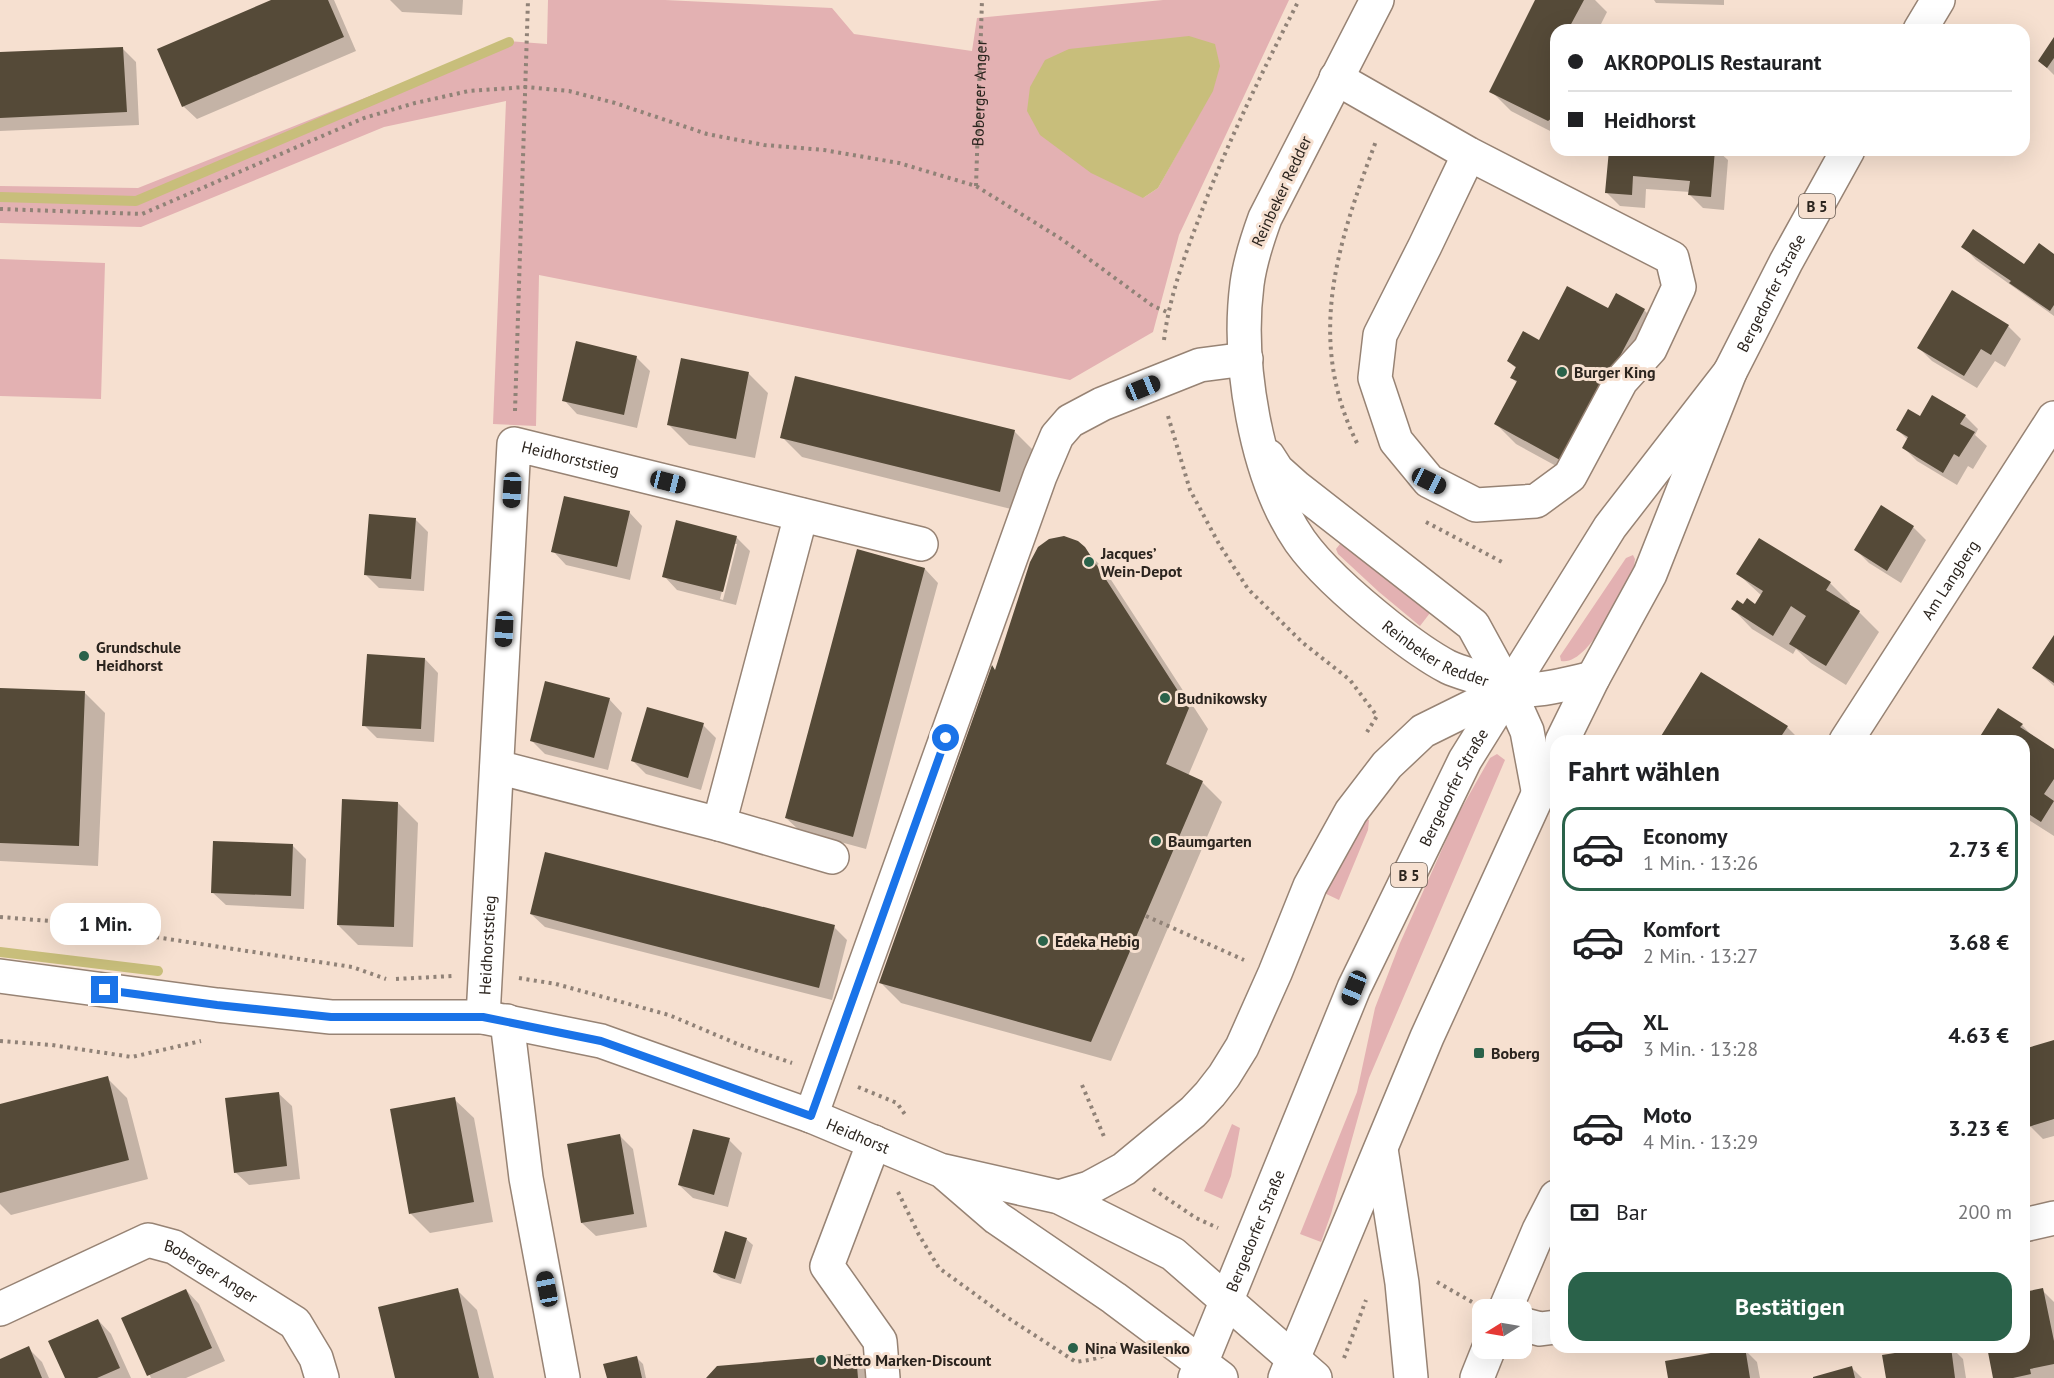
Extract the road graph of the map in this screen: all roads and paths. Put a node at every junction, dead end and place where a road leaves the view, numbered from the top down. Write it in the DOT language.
graph roads {
  1 [pos="528,0"];
  2 [pos="982,0"];
  3 [pos="1377,0"];
  4 [pos="1938,0"];
  5 [pos="1924,24"];
  6 [pos="1336,78"];
  7 [pos="525,87"];
  8 [pos="1469,154"];
  9 [pos="1845,156"];
  10 [pos="976,186"];
  11 [pos="0,209"];
  12 [pos="1167,312"];
  13 [pos="1246,360"];
  14 [pos="1730,372"];
  15 [pos="2054,418"];
  16 [pos="1257,432"];
  17 [pos="514,444"];
  18 [pos="801,515"];
  19 [pos="921,544"];
  20 [pos="1593,678"];
  21 [pos="1508,689"];
  22 [pos="1565,735"];
  23 [pos="1850,735"];
  24 [pos="497,767"];
  25 [pos="1550,767"];
  26 [pos="1538,790"];
  27 [pos="719,824"];
  28 [pos="832,856"];
  29 [pos="1146,916"];
  30 [pos="0,917"];
  31 [pos="1275,973"];
  32 [pos="485,975"];
  33 [pos="0,976"];
  34 [pos="495,1019"];
  35 [pos="1082,1085"];
  36 [pos="811,1116"];
  37 [pos="1105,1139"];
  38 [pos="874,1143"];
  39 [pos="1381,1149"];
  40 [pos="1124,1169"];
  41 [pos="940,1170"];
  42 [pos="1059,1197"];
  43 [pos="1550,1209"];
  44 [pos="2054,1218"];
  45 [pos="2030,1224"];
  46 [pos="1250,1242"];
  47 [pos="1370,1291"];
  48 [pos="1510,1299"];
  49 [pos="1226,1302"];
  50 [pos="0,1309"];
  51 [pos="1136,1314"];
  52 [pos="1532,1327"];
  53 [pos="1550,1328"];
  54 [pos="1485,1359"];
  55 [pos="1308,1371"];
  56 [pos="1206,1373"];
  57 [pos="322,1378"];
  58 [pos="563,1378"];
  59 [pos="883,1378"];
  60 [pos="1411,1378"];
  61 [pos="1477,1378"];
  1 -- 7 [label="path"];
  2 -- 10 [label="path, Boberger Anger"];
  3 -- 6 [label="street, Reinbeker Redder"];
  4 -- 5 [label="street"];
  6 -- 8 [label="street"];
  6 -- 13 [label="street, Reinbeker Redder"];
  7 -- 10 [label="path"];
  7 -- 11 [label="path"];
  7 -- 17 [label="path"];
  8 -- 8 [label="street"];
  9 -- 14 [label="street, Bergedorfer Straße / B 5"];
  10 -- 12 [label="path"];
  13 -- 16 [label="street, Reinbeker Redder"];
  13 -- 36 [label="street"];
  14 -- 20 [label="street, Bergedorfer Straße / B 5"];
  14 -- 21 [label="street, Bergedorfer Straße / B 5"];
  15 -- 23 [label="street, Am Langberg"];
  16 -- 21 [label="street, Reinbeker Redder"];
  16 -- 21 [label="street, Reinbeker Redder"];
  17 -- 18 [label="street, Heidhorststieg"];
  17 -- 24 [label="street, Heidhorststieg"];
  18 -- 19 [label="street, Heidhorststieg"];
  18 -- 27 [label="street"];
  20 -- 21 [label="street, Reinbeker Redder"];
  20 -- 22 [label="street, Bergedorfer Straße / B 5"];
  21 -- 26 [label="street, Reinbeker Redder"];
  21 -- 31 [label="street"];
  21 -- 46 [label="street, Bergedorfer Straße / B 5"];
  24 -- 27 [label="street"];
  24 -- 32 [label="street, Heidhorststieg"];
  25 -- 26 [label="street"];
  26 -- 39 [label="street"];
  27 -- 28 [label="street"];
  29 -- 31 [label="path"];
  30 -- 32 [label="path"];
  31 -- 40 [label="street"];
  32 -- 34 [label="street, Heidhorststieg"];
  33 -- 34 [label="street, Heidhorst"];
  34 -- 36 [label="street, Heidhorst"];
  34 -- 58 [label="street, Heidhorststieg"];
  35 -- 37 [label="path"];
  36 -- 38 [label="street, Heidhorst"];
  38 -- 41 [label="street, Heidhorst"];
  38 -- 51 [label="path"];
  38 -- 59 [label="street"];
  39 -- 55 [label="street"];
  39 -- 60 [label="street"];
  40 -- 42 [label="street"];
  40 -- 46 [label="path"];
  41 -- 42 [label="street, Heidhorst"];
  41 -- 51 [label="street, Heidhorst"];
  42 -- 49 [label="street, Heidhorst"];
  43 -- 48 [label="street"];
  44 -- 45 [label="street"];
  46 -- 49 [label="street, Bergedorfer Straße / B 5"];
  47 -- 55 [label="path"];
  49 -- 55 [label="street, Heidhorst"];
  49 -- 56 [label="street, Bergedorfer Straße / B 5"];
  50 -- 57 [label="street, Boberger Anger"];
  51 -- 56 [label="street, Heidhorst"];
  52 -- 53 [label="street"];
  54 -- 61 [label="street"];
}
